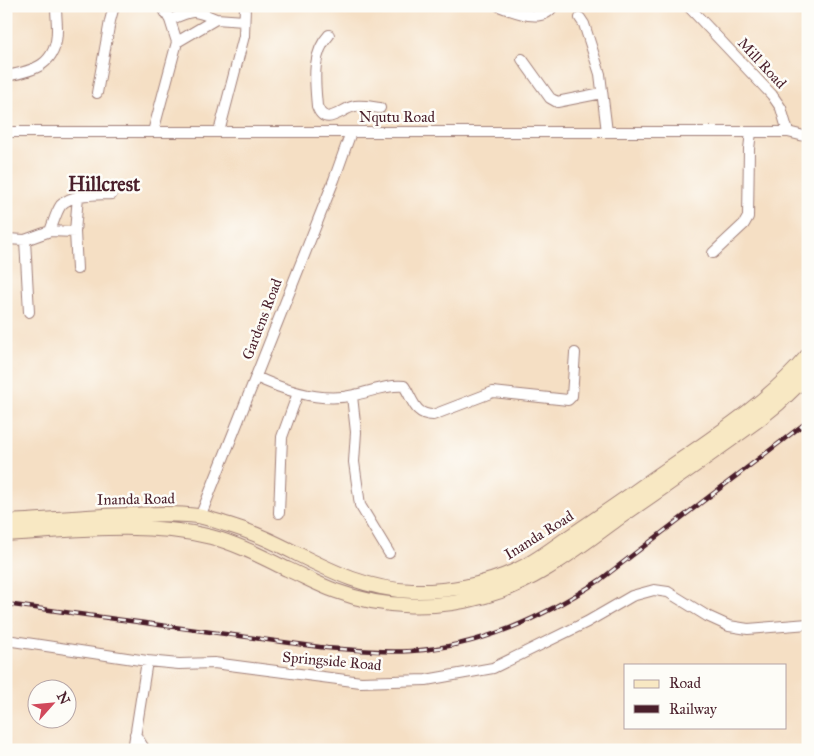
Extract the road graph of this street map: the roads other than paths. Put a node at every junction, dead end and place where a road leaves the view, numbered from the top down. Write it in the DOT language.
graph roads {
  1 [pos="56,6"];
  2 [pos="114,6"];
  3 [pos="245,6"];
  4 [pos="499,6"];
  5 [pos="553,6"];
  6 [pos="688,6"];
  7 [pos="162,7"];
  8 [pos="580,18"];
  9 [pos="216,19"];
  10 [pos="170,20"];
  11 [pos="244,21"];
  12 [pos="329,35"];
  13 [pos="177,42"];
  14 [pos="522,59"];
  15 [pos="6,76"];
  16 [pos="97,93"];
  17 [pos="602,93"];
  18 [pos="380,108"];
  19 [pos="328,119"];
  20 [pos="6,132"];
  21 [pos="153,132"];
  22 [pos="218,132"];
  23 [pos="324,132"];
  24 [pos="351,132"];
  25 [pos="607,132"];
  26 [pos="751,132"];
  27 [pos="788,132"];
  28 [pos="808,137"];
  29 [pos="112,194"];
  30 [pos="78,196"];
  31 [pos="50,232"];
  32 [pos="75,232"];
  33 [pos="6,239"];
  34 [pos="25,240"];
  35 [pos="713,253"];
  36 [pos="77,269"];
  37 [pos="29,312"];
  38 [pos="575,353"];
  39 [pos="808,356"];
  40 [pos="808,376"];
  41 [pos="256,377"];
  42 [pos="298,393"];
  43 [pos="352,396"];
  44 [pos="278,514"];
  45 [pos="200,517"];
  46 [pos="6,522"];
  47 [pos="6,534"];
  48 [pos="389,553"];
  49 [pos="808,624"];
  50 [pos="6,640"];
  51 [pos="147,661"];
  52 [pos="135,734"];
  53 [pos="133,750"];
  54 [pos="145,750"];
  1 -- 15 [label="street"];
  2 -- 16 [label="street"];
  3 -- 11 [label="street"];
  4 -- 5 [label="street"];
  6 -- 27 [label="street, Mill Road"];
  7 -- 10 [label="street"];
  8 -- 17 [label="street"];
  9 -- 10 [label="street"];
  9 -- 11 [label="street"];
  9 -- 13 [label="street"];
  10 -- 13 [label="street"];
  11 -- 22 [label="street"];
  12 -- 19 [label="street"];
  13 -- 21 [label="street"];
  14 -- 17 [label="street"];
  17 -- 25 [label="street"];
  18 -- 19 [label="street"];
  19 -- 23 [label="street"];
  20 -- 21 [label="street, Nqutu Road"];
  21 -- 22 [label="street, Nqutu Road"];
  22 -- 23 [label="street, Nqutu Road"];
  23 -- 24 [label="street, Nqutu Road"];
  24 -- 25 [label="street, Nqutu Road"];
  24 -- 41 [label="street, Gardens Road"];
  25 -- 26 [label="street, Nqutu Road"];
  26 -- 27 [label="street, Nqutu Road"];
  26 -- 35 [label="street"];
  27 -- 28 [label="street"];
  29 -- 30 [label="street"];
  30 -- 31 [label="street"];
  30 -- 32 [label="street"];
  31 -- 32 [label="street"];
  31 -- 34 [label="street"];
  32 -- 36 [label="street"];
  33 -- 34 [label="street"];
  34 -- 37 [label="street"];
  38 -- 43 [label="street"];
  39 -- 45 [label="main road, Inanda Road"];
  40 -- 47 [label="main road, Inanda Road"];
  41 -- 42 [label="street"];
  41 -- 45 [label="street, Gardens Road"];
  42 -- 43 [label="street"];
  42 -- 44 [label="street"];
  43 -- 48 [label="street"];
  45 -- 46 [label="main road, Inanda Road"];
  49 -- 51 [label="street, Springside Road"];
  50 -- 51 [label="street, Springside Road"];
  51 -- 52 [label="street"];
  52 -- 53 [label="street"];
  52 -- 54 [label="street"];
}
